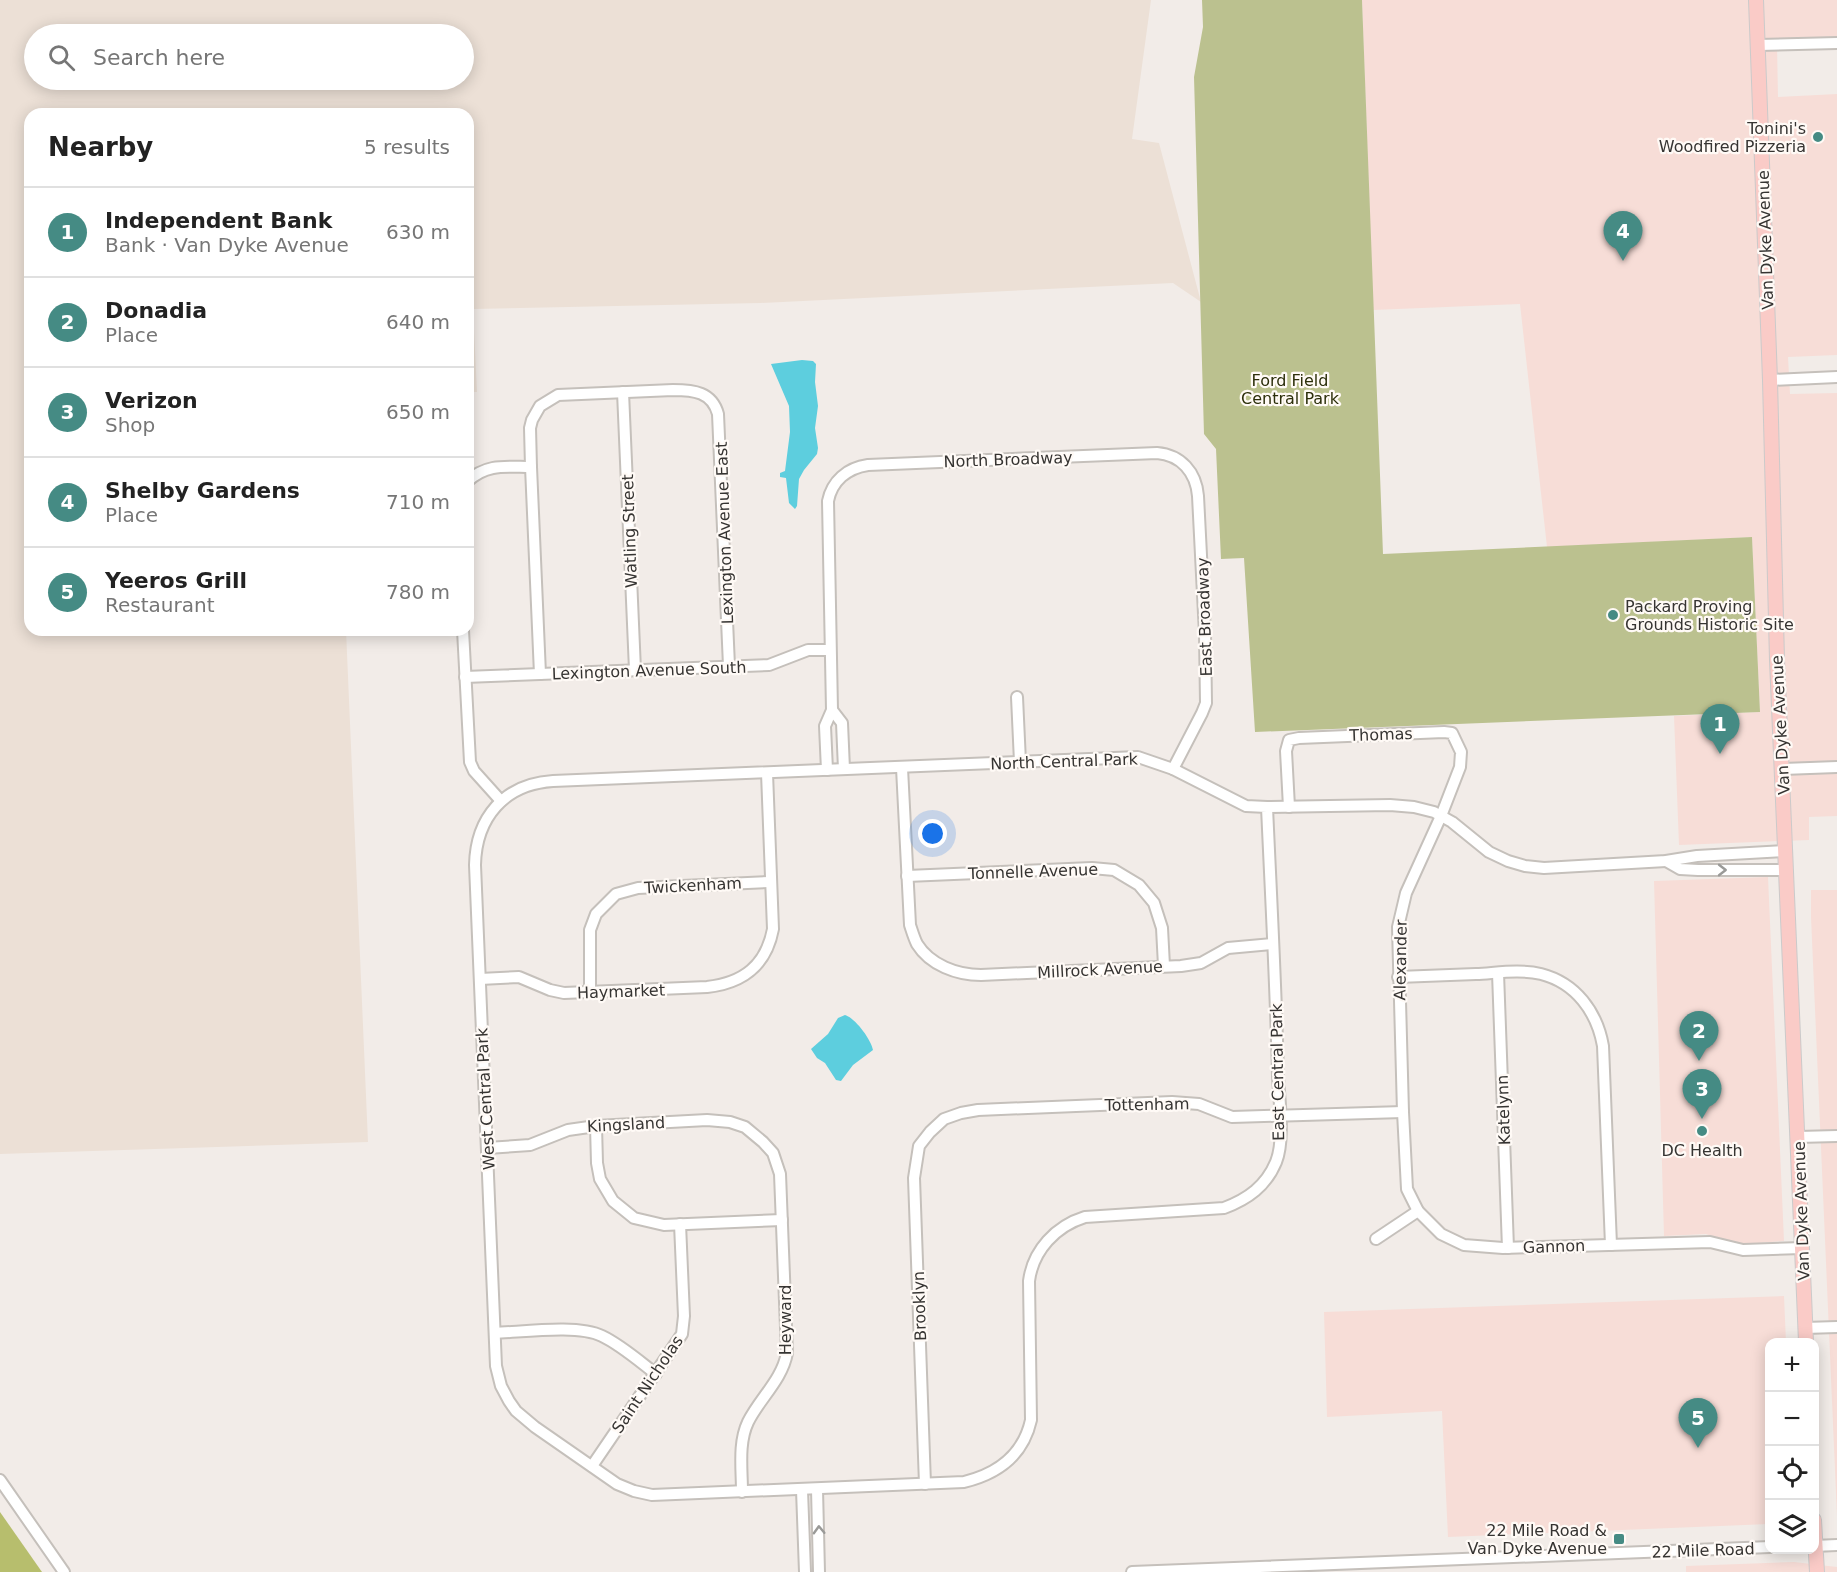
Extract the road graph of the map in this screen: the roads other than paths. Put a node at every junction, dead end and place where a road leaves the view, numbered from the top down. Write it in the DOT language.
graph roads {
  1 [pos="1755,0"];
  2 [pos="1837,43"];
  3 [pos="1758,45"];
  4 [pos="1837,377"];
  5 [pos="1770,380"];
  6 [pos="623,392"];
  7 [pos="1181,462"];
  8 [pos="531,467"];
  9 [pos="474,476"];
  10 [pos="463,636"];
  11 [pos="830,650"];
  12 [pos="729,666"];
  13 [pos="635,670"];
  14 [pos="540,674"];
  15 [pos="465,677"];
  16 [pos="1017,697"];
  17 [pos="832,710"];
  18 [pos="843,746"];
  19 [pos="826,747"];
  20 [pos="1020,762"];
  21 [pos="1837,767"];
  22 [pos="902,768"];
  23 [pos="844,769"];
  24 [pos="1173,769"];
  25 [pos="1783,769"];
  26 [pos="827,770"];
  27 [pos="767,773"];
  28 [pos="506,798"];
  29 [pos="1267,807"];
  30 [pos="1289,807"];
  31 [pos="1441,816"];
  32 [pos="1785,851"];
  33 [pos="1666,861"];
  34 [pos="1786,870"];
  35 [pos="907,876"];
  36 [pos="770,882"];
  37 [pos="1273,944"];
  38 [pos="1164,966"];
  39 [pos="1498,973"];
  40 [pos="1398,977"];
  41 [pos="480,979"];
  42 [pos="590,992"];
  43 [pos="1403,1112"];
  44 [pos="1280,1116"];
  45 [pos="596,1126"];
  46 [pos="930,1132"];
  47 [pos="1837,1136"];
  48 [pos="1797,1137"];
  49 [pos="763,1142"];
  50 [pos="487,1148"];
  51 [pos="1418,1211"];
  52 [pos="782,1220"];
  53 [pos="680,1224"];
  54 [pos="1376,1239"];
  55 [pos="1611,1245"];
  56 [pos="1508,1248"];
  57 [pos="1802,1248"];
  58 [pos="1837,1328"];
  59 [pos="495,1333"];
  60 [pos="1805,1335"];
  61 [pos="656,1374"];
  62 [pos="592,1466"];
  63 [pos="0,1480"];
  64 [pos="925,1484"];
  65 [pos="817,1489"];
  66 [pos="801,1490"];
  67 [pos="742,1492"];
  68 [pos="1819,1545"];
  69 [pos="1837,1545"];
  70 [pos="1765,1547"];
  71 [pos="1816,1554"];
  72 [pos="1229,1570"];
  73 [pos="64,1572"];
  74 [pos="805,1572"];
  75 [pos="819,1572"];
  76 [pos="1132,1572"];
  77 [pos="1817,1572"];
  1 -- 3 [label="main road, Van Dyke Avenue"];
  2 -- 3 [label="street"];
  3 -- 5 [label="main road, Van Dyke Avenue"];
  4 -- 5 [label="street"];
  5 -- 25 [label="main road, Van Dyke Avenue"];
  6 -- 8 [label="street"];
  6 -- 12 [label="street, Lexington Avenue East"];
  6 -- 13 [label="street, Watling Street"];
  7 -- 11 [label="street, North Broadway"];
  7 -- 24 [label="street, East Broadway"];
  8 -- 9 [label="street"];
  8 -- 14 [label="street"];
  10 -- 15 [label="street"];
  11 -- 12 [label="street, Lexington Avenue South"];
  11 -- 17 [label="street"];
  12 -- 13 [label="street, Lexington Avenue South"];
  13 -- 14 [label="street, Lexington Avenue South"];
  14 -- 15 [label="street, Lexington Avenue South"];
  15 -- 28 [label="street"];
  16 -- 20 [label="street"];
  17 -- 18 [label="street"];
  17 -- 19 [label="street"];
  18 -- 19 [label="street"];
  18 -- 23 [label="street"];
  19 -- 26 [label="street"];
  20 -- 22 [label="street, North Central Park"];
  20 -- 24 [label="street, North Central Park"];
  21 -- 25 [label="street"];
  22 -- 23 [label="street, North Central Park"];
  22 -- 35 [label="street"];
  23 -- 26 [label="street, North Central Park"];
  24 -- 29 [label="street, North Central Park"];
  25 -- 32 [label="main road, Van Dyke Avenue"];
  26 -- 27 [label="street, North Central Park"];
  27 -- 28 [label="street, North Central Park"];
  27 -- 36 [label="street"];
  28 -- 41 [label="street, West Central Park"];
  29 -- 30 [label="street, North Central Park"];
  29 -- 37 [label="street, East Central Park"];
  30 -- 31 [label="street, North Central Park"];
  30 -- 31 [label="street, Thomas"];
  31 -- 33 [label="street, North Central Park"];
  31 -- 40 [label="street, Alexander"];
  32 -- 33 [label="street, North Central Park"];
  32 -- 34 [label="main road, Van Dyke Avenue"];
  33 -- 34 [label="street, North Central Park, one-way"];
  34 -- 48 [label="main road, Van Dyke Avenue"];
  35 -- 38 [label="street, Tonnelle Avenue"];
  35 -- 38 [label="street, Millrock Avenue"];
  36 -- 42 [label="street, Haymarket"];
  36 -- 42 [label="street, Twickenham"];
  37 -- 38 [label="street, Millrock Avenue"];
  37 -- 44 [label="street, East Central Park"];
  39 -- 40 [label="street"];
  39 -- 55 [label="street"];
  39 -- 56 [label="street, Katelynn"];
  40 -- 43 [label="street, Alexander"];
  41 -- 42 [label="street, Haymarket"];
  41 -- 50 [label="street, West Central Park"];
  43 -- 44 [label="street, Tottenham"];
  43 -- 51 [label="street, Gannon"];
  44 -- 46 [label="street, Tottenham"];
  44 -- 64 [label="street, East Central Park"];
  45 -- 49 [label="street, Kingsland"];
  45 -- 50 [label="street, Kingsland"];
  45 -- 53 [label="street"];
  46 -- 64 [label="street, Brooklyn"];
  47 -- 48 [label="street"];
  48 -- 57 [label="main road, Van Dyke Avenue"];
  49 -- 52 [label="street, Heyward"];
  50 -- 59 [label="street, West Central Park"];
  51 -- 54 [label="street"];
  51 -- 56 [label="street, Gannon"];
  52 -- 53 [label="street"];
  52 -- 67 [label="street, Heyward"];
  53 -- 61 [label="street, Saint Nicholas"];
  55 -- 56 [label="street, Gannon"];
  55 -- 57 [label="street, Gannon"];
  57 -- 60 [label="main road, Van Dyke Avenue"];
  58 -- 60 [label="street"];
  59 -- 61 [label="street"];
  59 -- 62 [label="street, West Central Park"];
  61 -- 62 [label="street, Saint Nicholas"];
  62 -- 67 [label="street"];
  63 -- 73 [label="street"];
  64 -- 65 [label="street"];
  65 -- 66 [label="street"];
  75 -- 65 [label="street, one-way"];
  66 -- 67 [label="street"];
  66 -- 74 [label="street"];
  68 -- 69 [label="street"];
  70 -- 72 [label="street, 22 Mile Road"];
  71 -- 77 [label="main road"];
  72 -- 76 [label="street, 22 Mile Road"];
}
